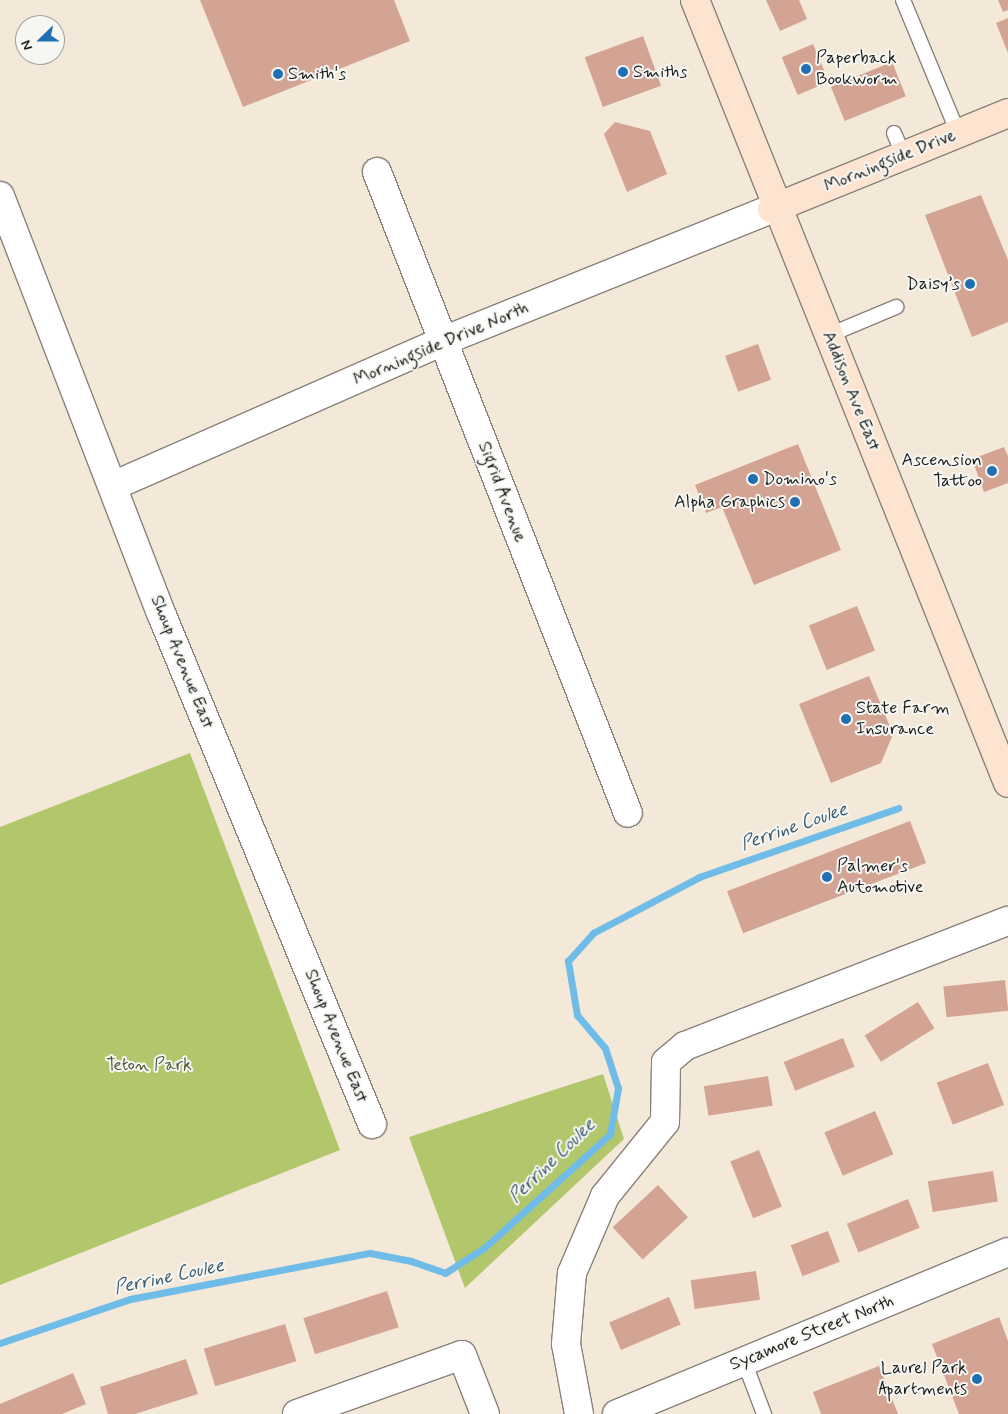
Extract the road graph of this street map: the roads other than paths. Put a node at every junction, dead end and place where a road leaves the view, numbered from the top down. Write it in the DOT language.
graph roads {
  1 [pos="695,0"];
  2 [pos="904,0"];
  3 [pos="1008,113"];
  4 [pos="958,133"];
  5 [pos="377,172"];
  6 [pos="0,196"];
  7 [pos="775,208"];
  8 [pos="896,306"];
  9 [pos="829,335"];
  10 [pos="443,340"];
  11 [pos="113,486"];
  12 [pos="1008,783"];
  13 [pos="628,813"];
  14 [pos="1008,921"];
  15 [pos="372,1124"];
  16 [pos="1008,1252"];
  17 [pos="744,1361"];
  18 [pos="297,1414"];
  19 [pos="485,1414"];
  20 [pos="579,1414"];
  21 [pos="617,1414"];
  22 [pos="764,1414"];
  1 -- 7 [label="main road, Addison Ave East"];
  2 -- 4 [label="lane"];
  3 -- 4 [label="main road, Morningside Drive"];
  4 -- 7 [label="main road, Morningside Drive"];
  5 -- 10 [label="street, Sigrid Avenue"];
  6 -- 11 [label="street, Shoup Avenue East"];
  7 -- 9 [label="main road, Addison Ave East"];
  7 -- 10 [label="street, Morningside Drive North"];
  8 -- 9 [label="lane"];
  9 -- 12 [label="main road, Addison Ave East"];
  10 -- 11 [label="street, Morningside Drive North"];
  10 -- 13 [label="street, Sigrid Avenue"];
  11 -- 15 [label="street, Shoup Avenue East"];
  14 -- 20 [label="street"];
  16 -- 17 [label="street, Sycamore Street North"];
  17 -- 21 [label="street, Sycamore Street North"];
  17 -- 22 [label="lane"];
  18 -- 19 [label="street"];
}
